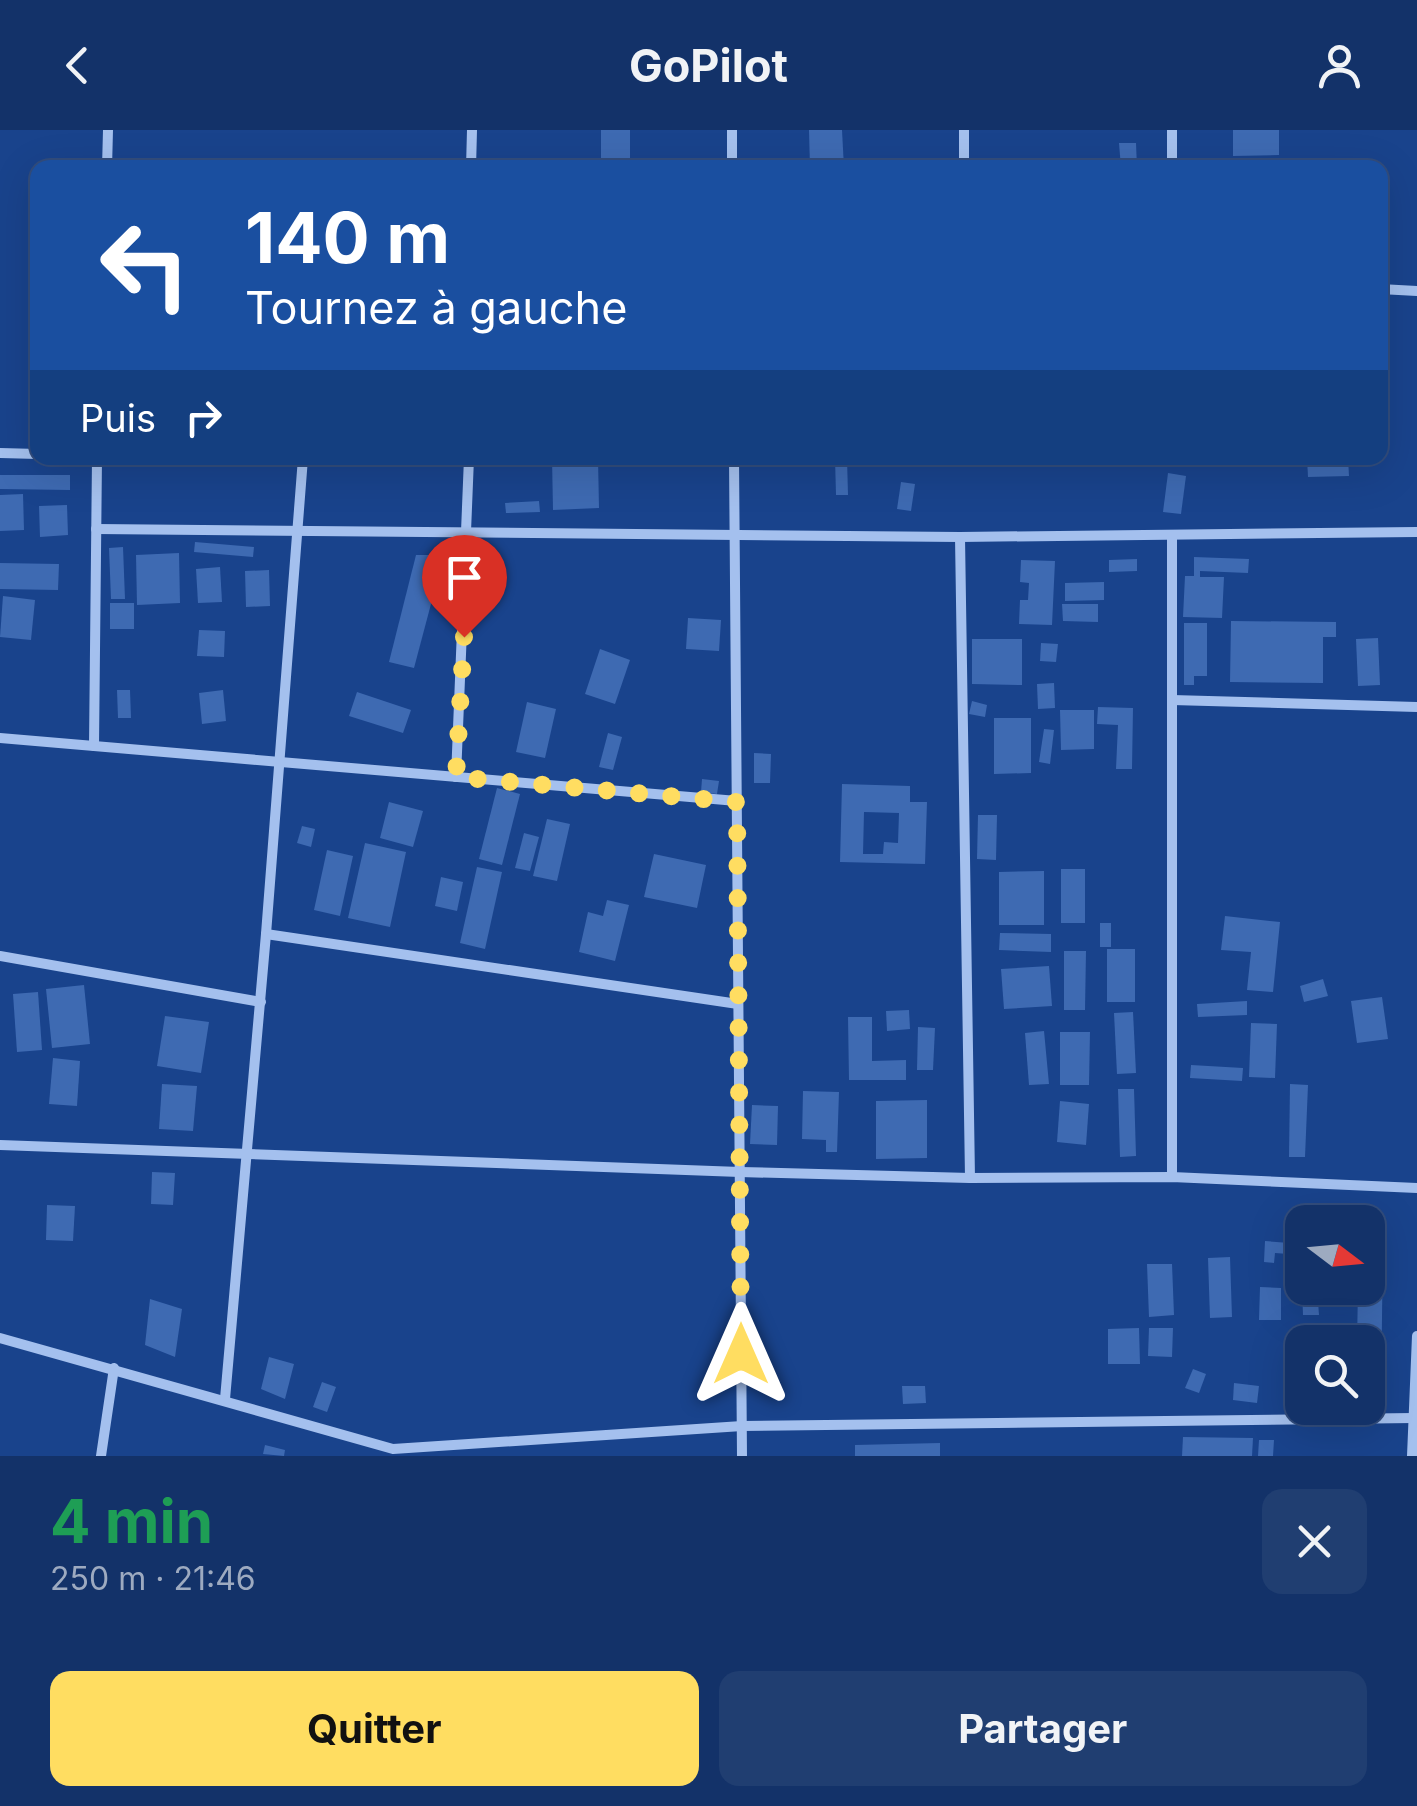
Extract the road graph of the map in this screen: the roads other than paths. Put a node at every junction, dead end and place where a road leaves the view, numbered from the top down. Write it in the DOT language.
graph roads {
  1 [pos="108,130"];
  2 [pos="472,130"];
  3 [pos="732,130"];
  4 [pos="964,130"];
  5 [pos="1172,130"];
  6 [pos="107,160"];
  7 [pos="471,160"];
  8 [pos="732,160"];
  9 [pos="964,160"];
  10 [pos="1172,160"];
  11 [pos="1388,289"];
  12 [pos="1417,291"];
  13 [pos="0,453"];
  14 [pos="30,454"];
  15 [pos="97,465"];
  16 [pos="303,465"];
  17 [pos="469,465"];
  18 [pos="734,465"];
  19 [pos="96,529"];
  20 [pos="300,530"];
  21 [pos="469,532"];
  22 [pos="1417,532"];
  23 [pos="734,535"];
  24 [pos="1172,536"];
  25 [pos="960,537"];
  26 [pos="1172,700"];
  27 [pos="1417,707"];
  28 [pos="0,738"];
  29 [pos="94,746"];
  30 [pos="279,762"];
  31 [pos="456,777"];
  32 [pos="737,802"];
  33 [pos="266,934"];
  34 [pos="0,956"];
  35 [pos="260,1002"];
  36 [pos="738,1004"];
  37 [pos="0,1145"];
  38 [pos="247,1154"];
  39 [pos="740,1172"];
  40 [pos="1172,1177"];
  41 [pos="970,1178"];
  42 [pos="1417,1188"];
  43 [pos="1417,1336"];
  44 [pos="0,1338"];
  45 [pos="114,1368"];
  46 [pos="225,1399"];
  47 [pos="1414,1418"];
  48 [pos="742,1426"];
  49 [pos="397,1452"];
  50 [pos="101,1456"];
  51 [pos="742,1456"];
  52 [pos="1412,1456"];
  1 -- 6 [label="street"];
  2 -- 7 [label="street"];
  3 -- 8 [label="street"];
  4 -- 9 [label="street"];
  5 -- 10 [label="street"];
  11 -- 12 [label="street"];
  13 -- 14 [label="street"];
  15 -- 19 [label="street"];
  16 -- 20 [label="street"];
  17 -- 21 [label="street"];
  18 -- 23 [label="street"];
  19 -- 20 [label="street"];
  19 -- 29 [label="street"];
  20 -- 21 [label="street"];
  20 -- 30 [label="street"];
  21 -- 23 [label="street"];
  21 -- 31 [label="street"];
  22 -- 24 [label="street"];
  23 -- 25 [label="street"];
  23 -- 32 [label="street"];
  24 -- 25 [label="street"];
  24 -- 26 [label="street"];
  25 -- 41 [label="street"];
  26 -- 27 [label="street"];
  26 -- 40 [label="street"];
  28 -- 29 [label="street"];
  29 -- 30 [label="street"];
  30 -- 31 [label="street"];
  30 -- 33 [label="street"];
  31 -- 32 [label="street"];
  32 -- 36 [label="street"];
  33 -- 35 [label="street"];
  33 -- 36 [label="street"];
  34 -- 35 [label="street"];
  35 -- 38 [label="street"];
  36 -- 39 [label="street"];
  37 -- 38 [label="street"];
  38 -- 39 [label="street"];
  38 -- 46 [label="street"];
  39 -- 41 [label="street"];
  39 -- 48 [label="street"];
  40 -- 41 [label="street"];
  40 -- 42 [label="street"];
  43 -- 47 [label="street"];
  44 -- 45 [label="street"];
  45 -- 46 [label="street"];
  45 -- 50 [label="street"];
  46 -- 49 [label="street"];
  47 -- 48 [label="street"];
  47 -- 52 [label="street"];
  48 -- 49 [label="street"];
  48 -- 51 [label="street"];
}
